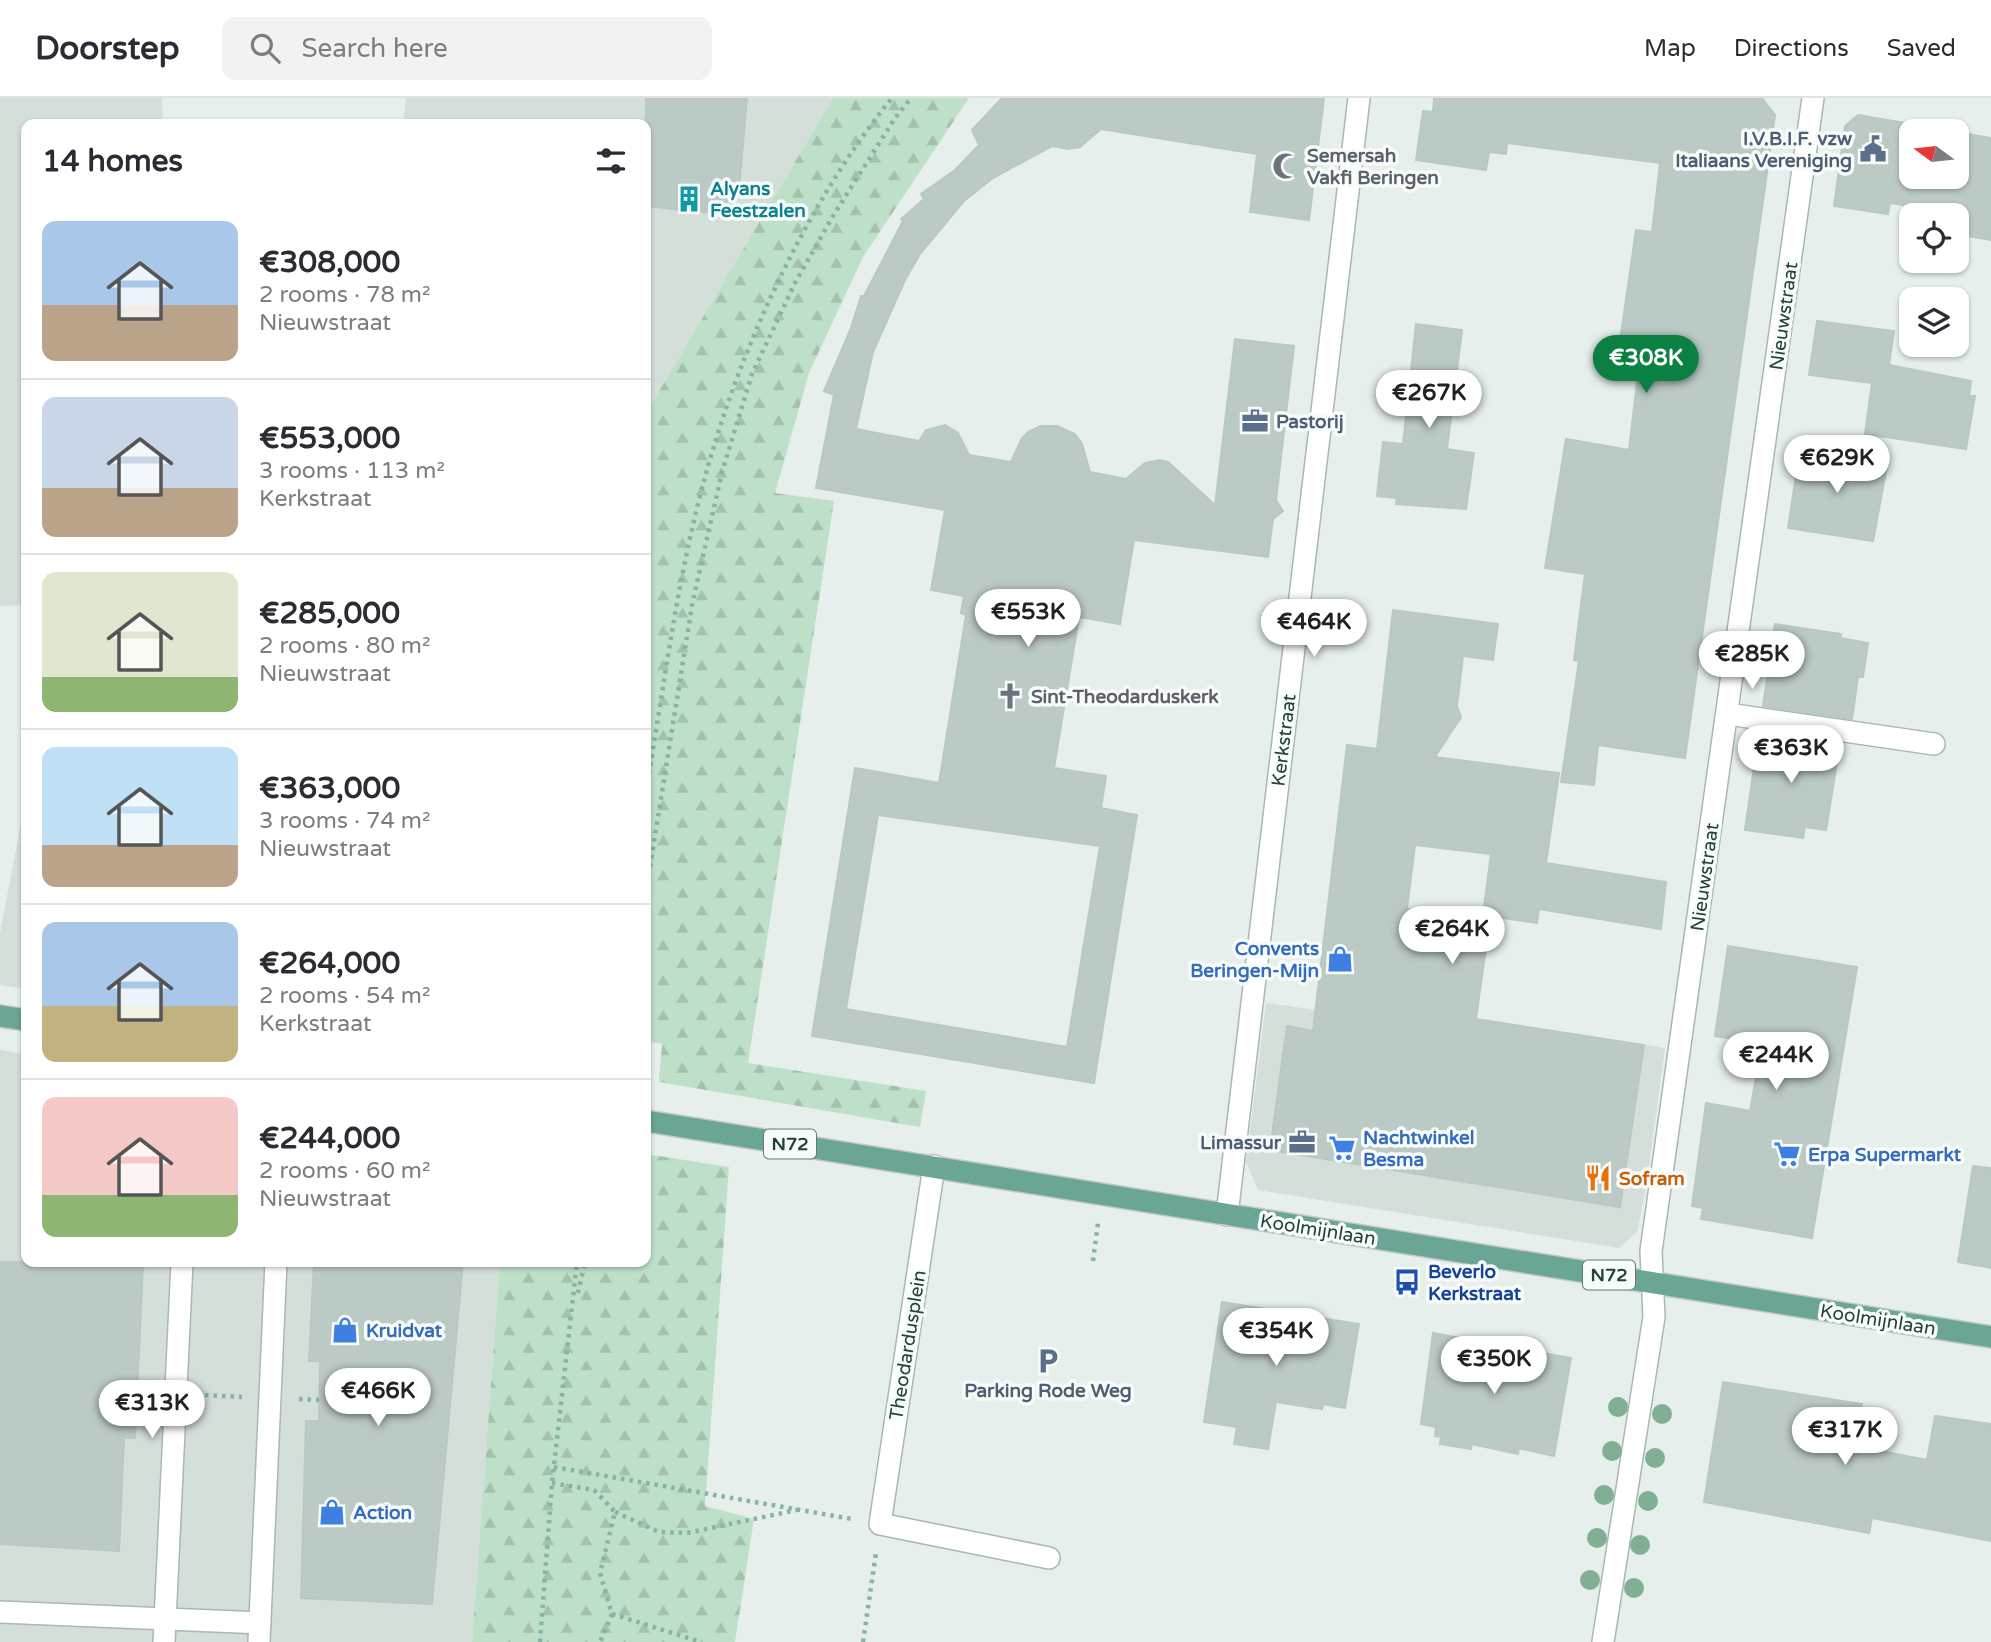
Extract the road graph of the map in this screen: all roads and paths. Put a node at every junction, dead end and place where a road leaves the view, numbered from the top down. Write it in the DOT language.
graph roads {
  1 [pos="892,98"];
  2 [pos="911,98"];
  3 [pos="1359,98"];
  4 [pos="1813,98"];
  5 [pos="1728,714"];
  6 [pos="1934,744"];
  7 [pos="651,763"];
  8 [pos="651,861"];
  9 [pos="0,1016"];
  10 [pos="21,1019"];
  11 [pos="651,1122"];
  12 [pos="934,1166"];
  13 [pos="1227,1215"];
  14 [pos="182,1267"];
  15 [pos="276,1267"];
  16 [pos="577,1267"];
  17 [pos="584,1267"];
  18 [pos="1652,1282"];
  19 [pos="575,1308"];
  20 [pos="1991,1337"];
  21 [pos="175,1394"];
  22 [pos="271,1398"];
  23 [pos="319,1400"];
  24 [pos="554,1467"];
  25 [pos="552,1483"];
  26 [pos="801,1509"];
  27 [pos="615,1512"];
  28 [pos="880,1524"];
  29 [pos="1049,1558"];
  30 [pos="0,1612"];
  31 [pos="612,1614"];
  32 [pos="165,1619"];
  33 [pos="260,1632"];
  34 [pos="164,1642"];
  35 [pos="540,1642"];
  36 [pos="600,1642"];
  37 [pos="701,1642"];
  38 [pos="863,1642"];
  39 [pos="1603,1642"];
  1 -- 7 [label="path"];
  2 -- 8 [label="path"];
  3 -- 13 [label="street, Kerkstraat"];
  4 -- 5 [label="street, Nieuwstraat"];
  5 -- 6 [label="street"];
  5 -- 18 [label="street, Nieuwstraat"];
  9 -- 10 [label="main road"];
  11 -- 12 [label="main road, Koolmijnlaan / N72"];
  12 -- 13 [label="main road, Koolmijnlaan / N72"];
  12 -- 28 [label="street, Theodardusplein"];
  13 -- 18 [label="main road, Koolmijnlaan / N72"];
  14 -- 21 [label="street"];
  15 -- 22 [label="street"];
  16 -- 19 [label="path"];
  17 -- 19 [label="path"];
  18 -- 20 [label="main road, Koolmijnlaan / N72"];
  18 -- 39 [label="street, Nieuwstraat"];
  19 -- 24 [label="path"];
  21 -- 22 [label="path"];
  21 -- 32 [label="street"];
  22 -- 23 [label="path"];
  22 -- 33 [label="street"];
  24 -- 25 [label="path"];
  24 -- 26 [label="path"];
  25 -- 27 [label="path"];
  25 -- 35 [label="path"];
  26 -- 27 [label="path"];
  26 -- 28 [label="path"];
  27 -- 31 [label="path"];
  28 -- 29 [label="street"];
  28 -- 38 [label="path"];
  30 -- 32 [label="street"];
  31 -- 36 [label="path"];
  31 -- 37 [label="path"];
  32 -- 33 [label="street"];
  32 -- 34 [label="street"];
}
